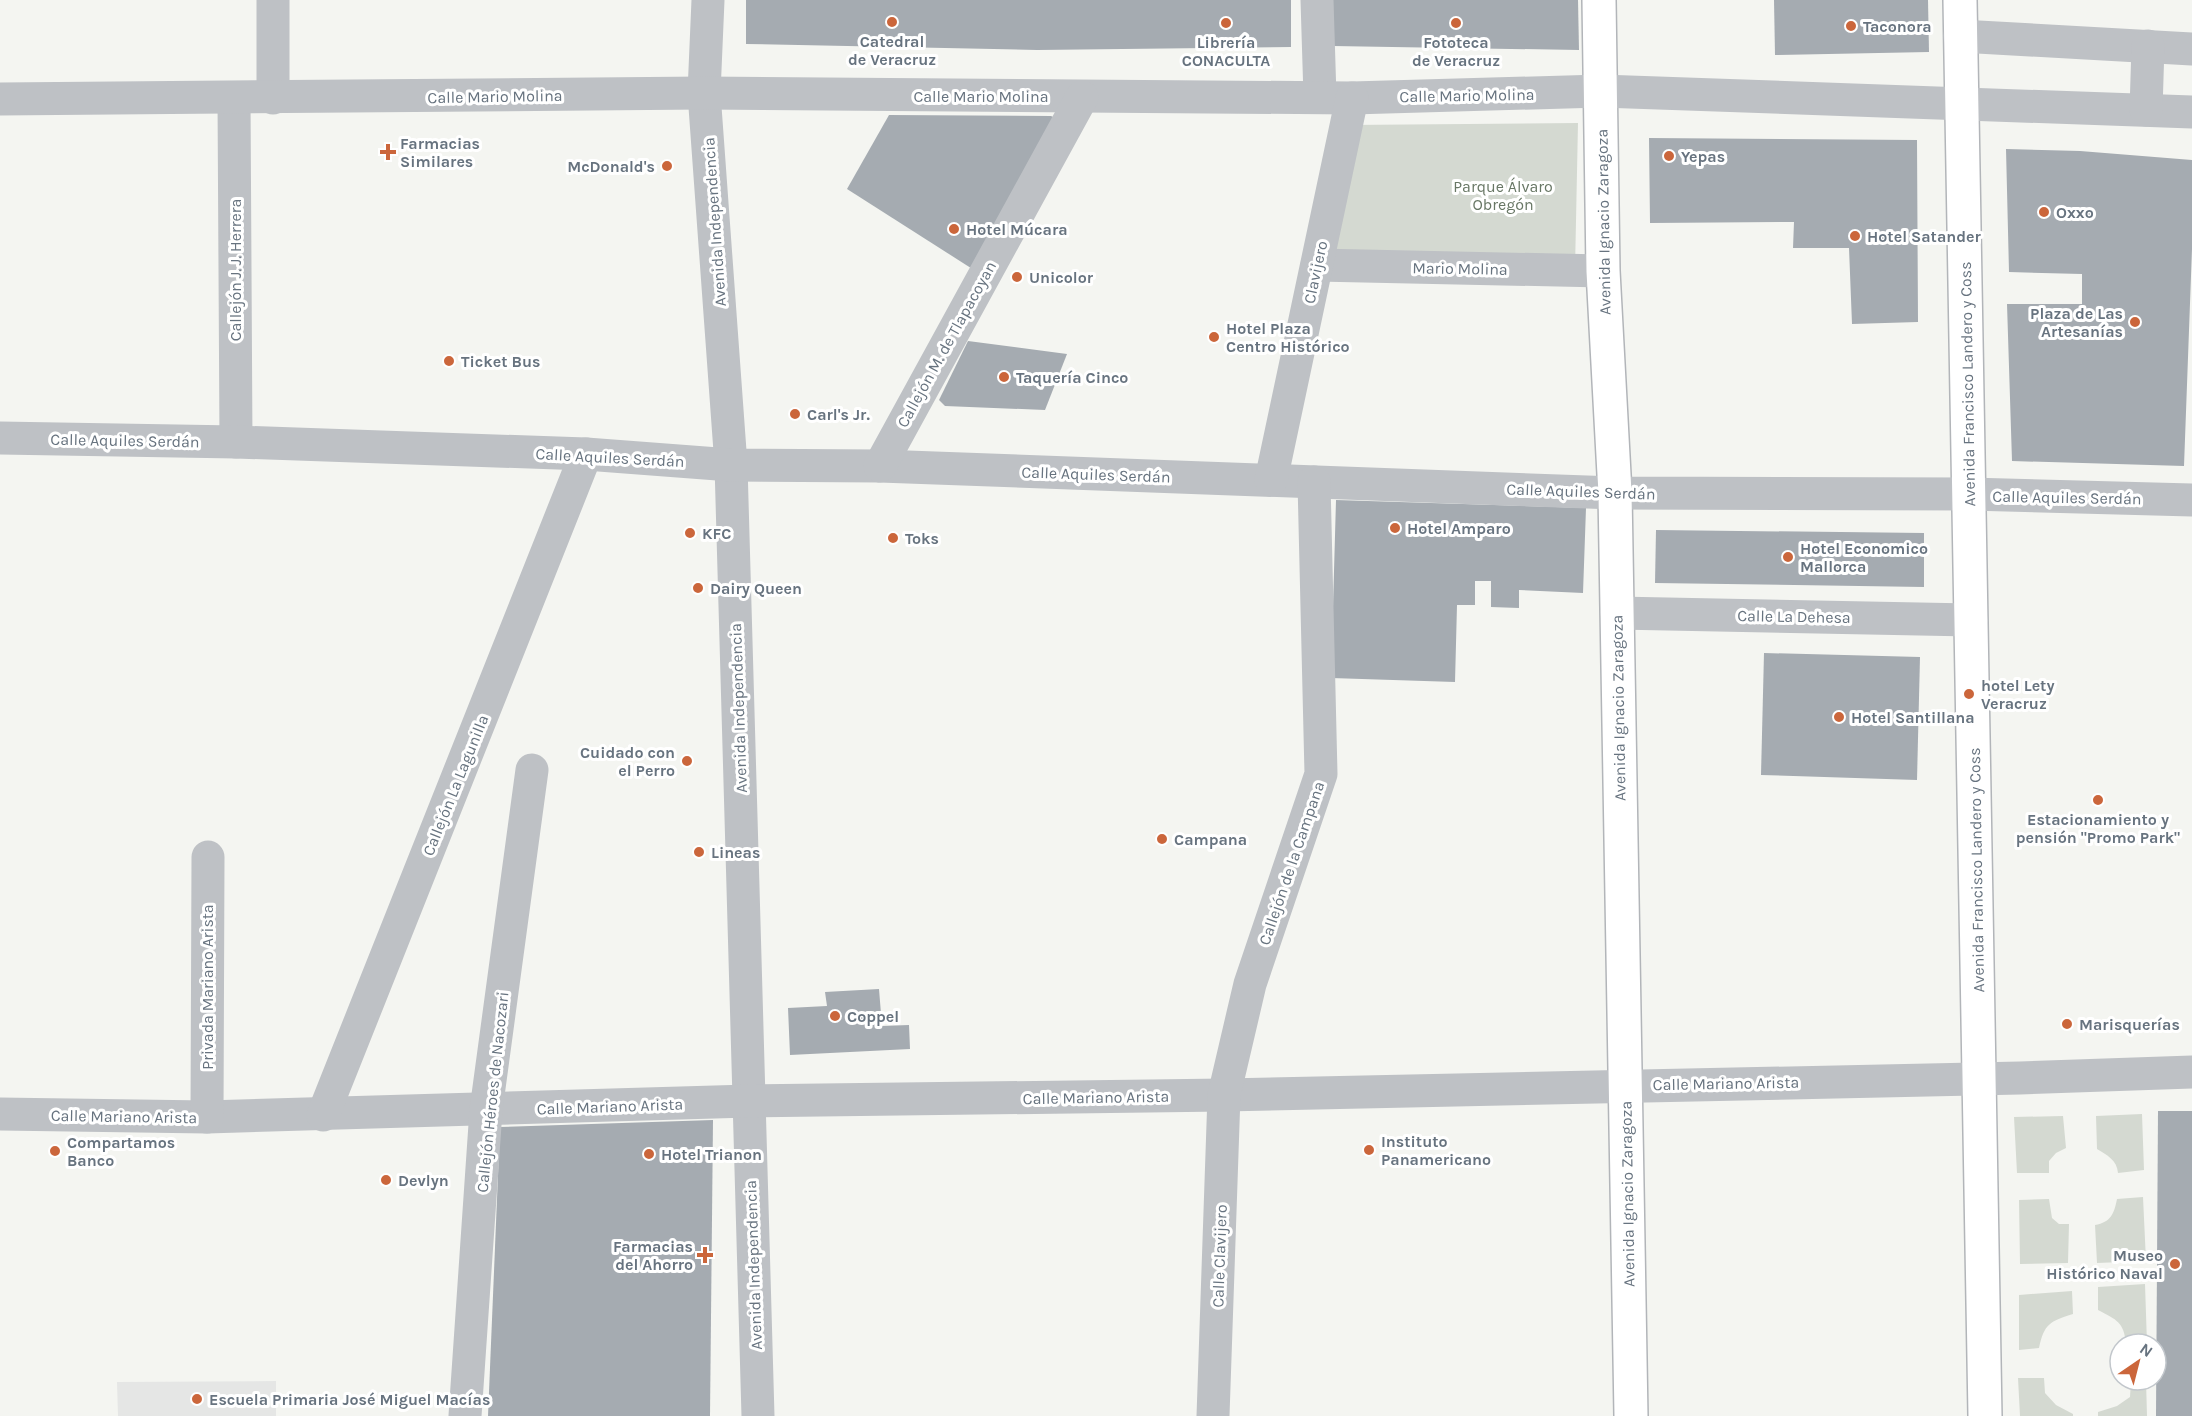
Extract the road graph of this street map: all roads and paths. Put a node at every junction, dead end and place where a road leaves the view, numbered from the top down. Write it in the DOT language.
graph roads {
  1 [pos="273,0"];
  2 [pos="708,0"];
  3 [pos="1317,0"];
  4 [pos="1599,0"];
  5 [pos="1960,0"];
  6 [pos="1960,36"];
  7 [pos="2148,46"];
  8 [pos="2192,49"];
  9 [pos="1601,92"];
  10 [pos="704,93"];
  11 [pos="1082,97"];
  12 [pos="1320,97"];
  13 [pos="234,98"];
  14 [pos="273,98"];
  15 [pos="1352,98"];
  16 [pos="0,99"];
  17 [pos="1962,104"];
  18 [pos="2146,110"];
  19 [pos="2192,112"];
  20 [pos="1317,265"];
  21 [pos="1603,271"];
  22 [pos="0,438"];
  23 [pos="236,442"];
  24 [pos="586,454"];
  25 [pos="731,465"];
  26 [pos="880,466"];
  27 [pos="1271,480"];
  28 [pos="1314,482"];
  29 [pos="1615,493"];
  30 [pos="1969,495"];
  31 [pos="2192,500"];
  32 [pos="1617,613"];
  33 [pos="1971,620"];
  34 [pos="531,770"];
  35 [pos="208,857"];
  36 [pos="2192,1072"];
  37 [pos="1980,1078"];
  38 [pos="1625,1085"];
  39 [pos="1224,1095"];
  40 [pos="749,1101"];
  41 [pos="486,1110"];
  42 [pos="0,1114"];
  43 [pos="323,1115"];
  44 [pos="207,1117"];
  45 [pos="465,1416"];
  46 [pos="758,1416"];
  47 [pos="1213,1416"];
  48 [pos="1631,1416"];
  49 [pos="1985,1416"];
  1 -- 14 [label="street"];
  2 -- 10 [label="street, Avenida Independencia"];
  3 -- 12 [label="street"];
  4 -- 9 [label="main road, Avenida Ignacio Zaragoza"];
  5 -- 6 [label="main road, Avenida Francisco Landero y Coss"];
  6 -- 7 [label="street"];
  6 -- 17 [label="main road, Avenida Francisco Landero y Coss"];
  7 -- 8 [label="street"];
  7 -- 18 [label="street"];
  9 -- 15 [label="street, Calle Mario Molina"];
  9 -- 17 [label="street, Calle Mario Molina"];
  9 -- 21 [label="main road, Avenida Ignacio Zaragoza"];
  10 -- 11 [label="street, Calle Mario Molina"];
  10 -- 14 [label="street, Calle Mario Molina"];
  10 -- 25 [label="street, Avenida Independencia"];
  11 -- 12 [label="street, Calle Mario Molina"];
  11 -- 26 [label="street, Callejón M. de Tlapacoyan"];
  12 -- 15 [label="street, Calle Mario Molina"];
  13 -- 14 [label="street, Calle Mario Molina"];
  13 -- 16 [label="street, Calle Mario Molina"];
  13 -- 23 [label="street, Callejón J. J. Herrera"];
  15 -- 20 [label="street, Clavijero"];
  17 -- 18 [label="street, Calle Mario Molina"];
  17 -- 30 [label="main road, Avenida Francisco Landero y Coss"];
  18 -- 19 [label="street, Calle Mario Molina"];
  20 -- 21 [label="street, Mario Molina"];
  20 -- 27 [label="street, Clavijero"];
  21 -- 29 [label="main road, Avenida Ignacio Zaragoza"];
  22 -- 23 [label="street, Calle Aquiles Serdán"];
  23 -- 24 [label="street, Calle Aquiles Serdán"];
  24 -- 25 [label="street, Calle Aquiles Serdán"];
  24 -- 43 [label="street, Callejón La Lagunilla"];
  25 -- 26 [label="street, Calle Aquiles Serdán"];
  25 -- 40 [label="street, Avenida Independencia"];
  26 -- 27 [label="street, Calle Aquiles Serdán"];
  27 -- 28 [label="street, Calle Aquiles Serdán"];
  28 -- 29 [label="street, Calle Aquiles Serdán"];
  28 -- 39 [label="street, Callejón de la Campana"];
  29 -- 30 [label="street, Calle Aquiles Serdán"];
  29 -- 32 [label="main road, Avenida Ignacio Zaragoza"];
  30 -- 31 [label="street, Calle Aquiles Serdán"];
  30 -- 33 [label="main road, Avenida Francisco Landero y Coss"];
  32 -- 33 [label="street, Calle La Dehesa"];
  32 -- 38 [label="main road, Avenida Ignacio Zaragoza"];
  33 -- 37 [label="main road, Avenida Francisco Landero y Coss"];
  34 -- 41 [label="street, Callejón Héroes de Nacozari"];
  35 -- 44 [label="street, Privada Mariano Arista"];
  36 -- 37 [label="street, Calle Mariano Arista"];
  37 -- 38 [label="street, Calle Mariano Arista"];
  37 -- 49 [label="main road, Avenida Francisco Landero y Coss"];
  38 -- 39 [label="street, Calle Mariano Arista"];
  38 -- 48 [label="main road, Avenida Ignacio Zaragoza"];
  39 -- 40 [label="street, Calle Mariano Arista"];
  39 -- 47 [label="street, Calle Clavijero"];
  40 -- 41 [label="street, Calle Mariano Arista"];
  40 -- 46 [label="street, Avenida Independencia"];
  41 -- 43 [label="street, Calle Mariano Arista"];
  41 -- 45 [label="street, Callejón Héroes de Nacozari"];
  42 -- 44 [label="street, Calle Mariano Arista"];
  43 -- 44 [label="street, Calle Mariano Arista"];
}
